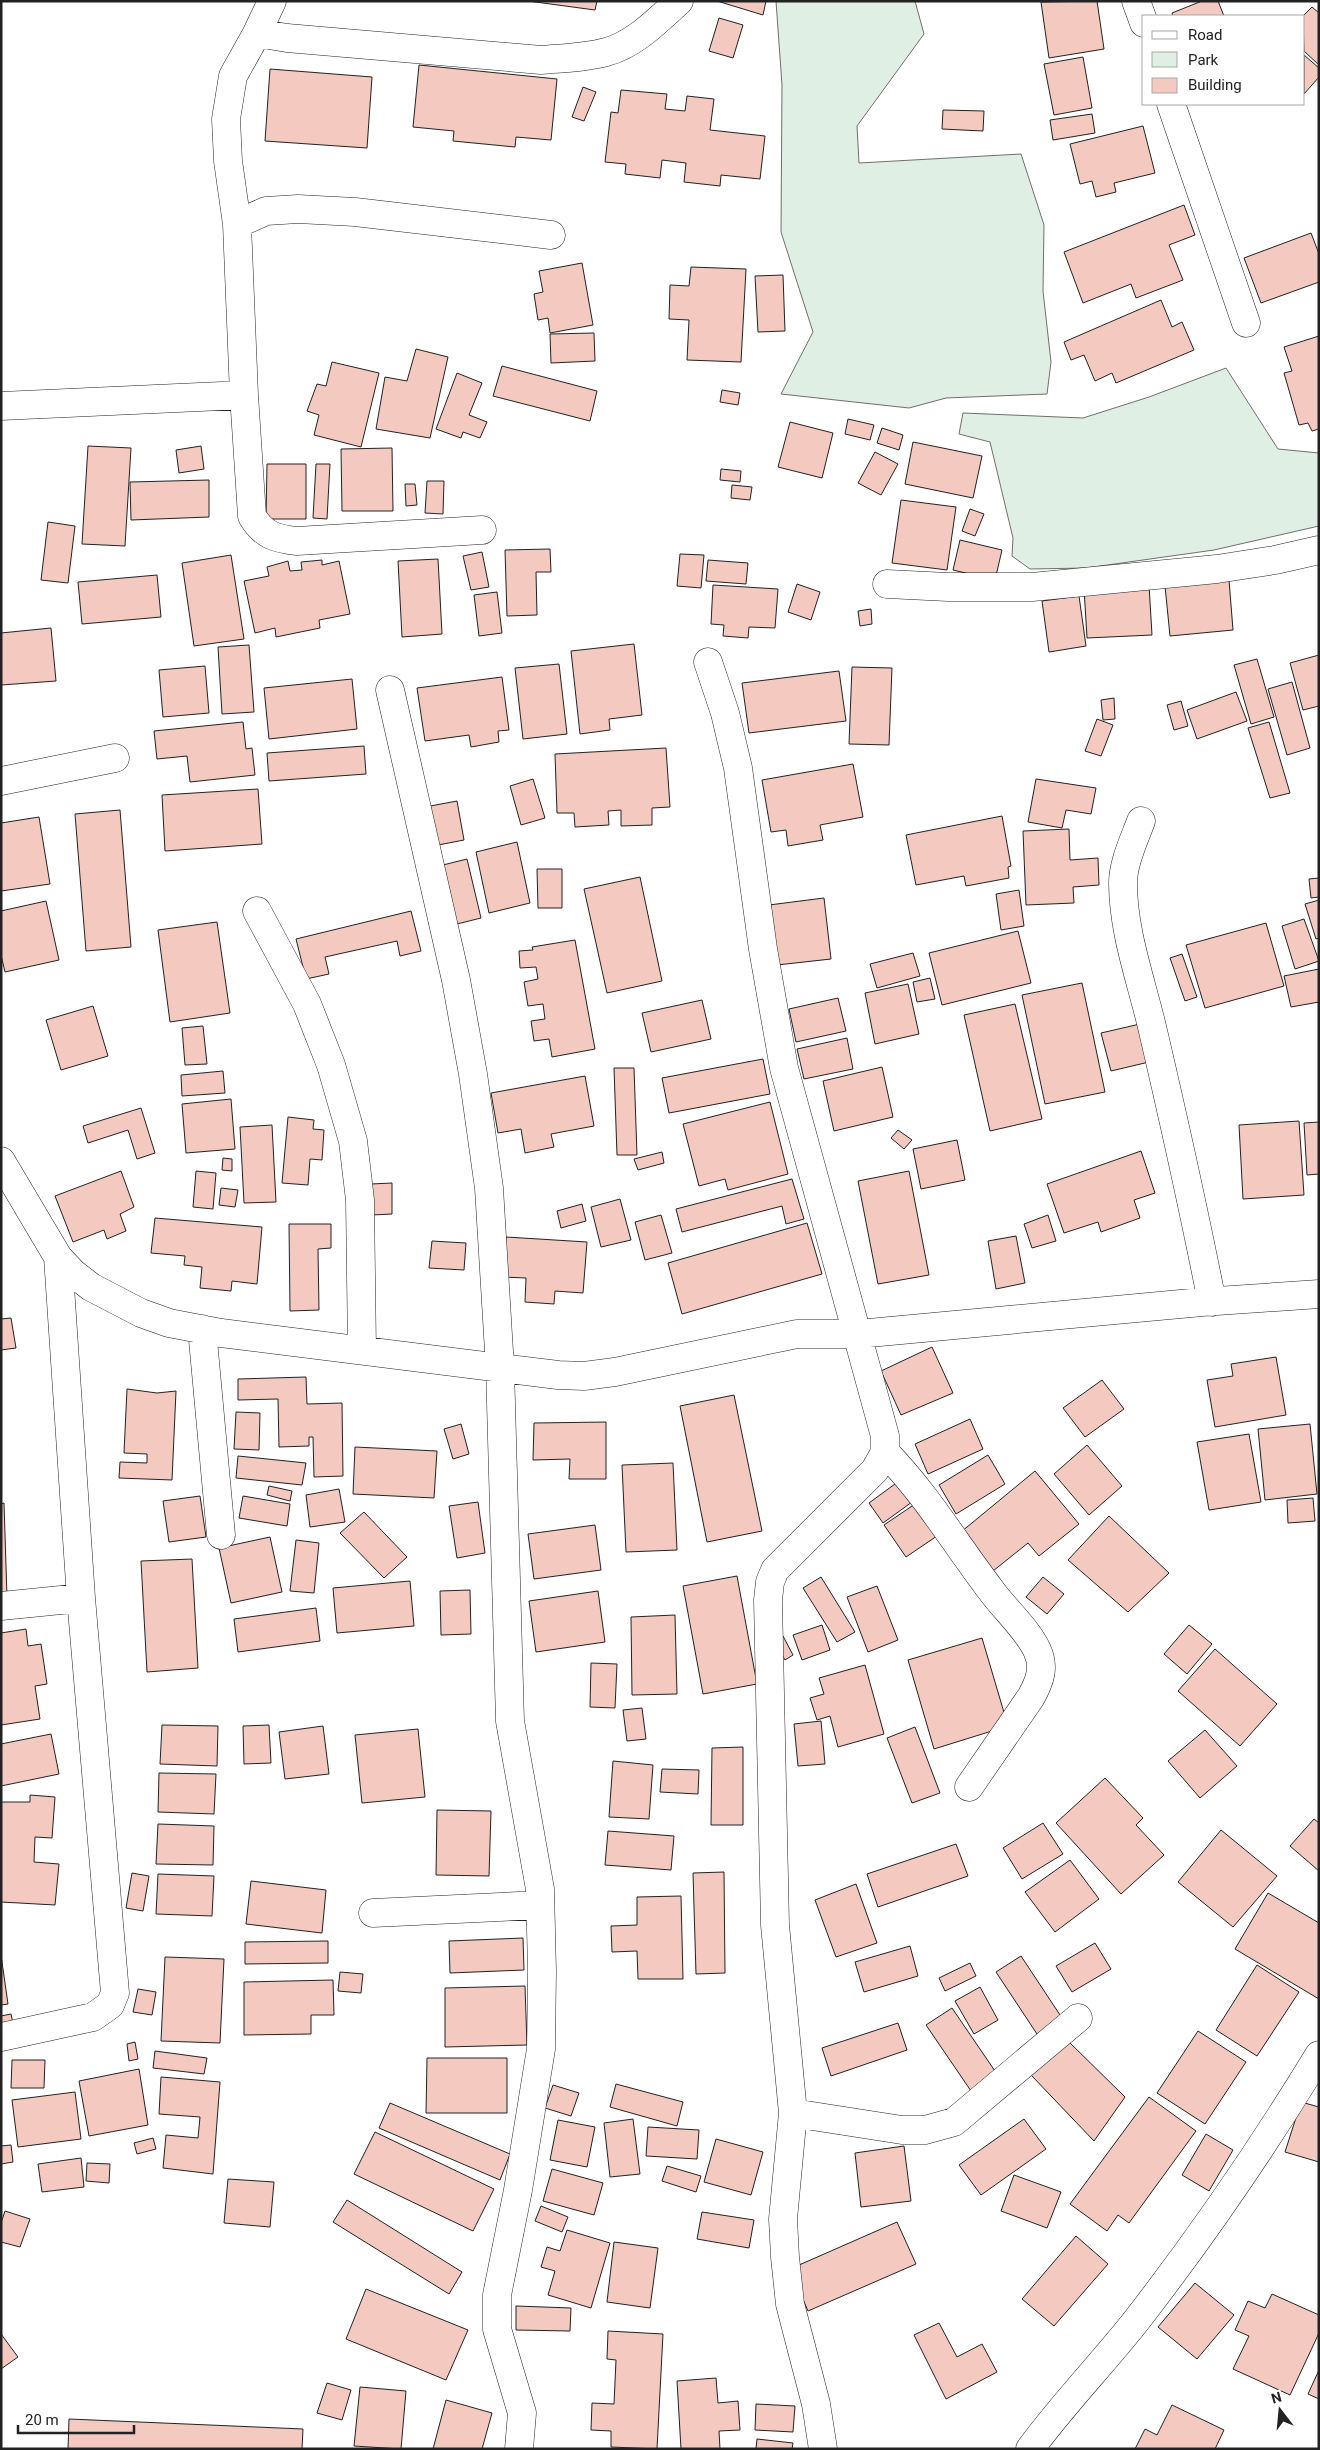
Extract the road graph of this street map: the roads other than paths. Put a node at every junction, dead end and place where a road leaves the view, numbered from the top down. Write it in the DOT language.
graph roads {
  1 [pos="272,1"];
  2 [pos="679,1"];
  3 [pos="1136,1"];
  4 [pos="1142,18"];
  5 [pos="257,33"];
  6 [pos="1171,105"];
  7 [pos="237,224"];
  8 [pos="551,235"];
  9 [pos="1246,323"];
  10 [pos="244,395"];
  11 [pos="1,406"];
  12 [pos="482,530"];
  13 [pos="1319,550"];
  14 [pos="887,584"];
  15 [pos="708,662"];
  16 [pos="390,690"];
  17 [pos="115,758"];
  18 [pos="1,782"];
  19 [pos="1141,822"];
  20 [pos="257,912"];
  21 [pos="1,1161"];
  22 [pos="58,1257"];
  23 [pos="1319,1294"];
  24 [pos="1212,1302"];
  25 [pos="202,1329"];
  26 [pos="858,1334"];
  27 [pos="362,1350"];
  28 [pos="500,1368"];
  29 [pos="885,1452"];
  30 [pos="221,1535"];
  31 [pos="80,1598"];
  32 [pos="1,1606"];
  33 [pos="969,1787"];
  34 [pos="540,1905"];
  35 [pos="373,1913"];
  36 [pos="1078,2018"];
  37 [pos="1,2037"];
  38 [pos="1319,2056"];
  39 [pos="793,2113"];
  40 [pos="519,2449"];
  41 [pos="823,2449"];
  42 [pos="1030,2449"];
  1 -- 5 [label="street"];
  2 -- 5 [label="street"];
  3 -- 4 [label="street"];
  5 -- 7 [label="street"];
  6 -- 9 [label="street"];
  7 -- 8 [label="street"];
  7 -- 10 [label="street"];
  10 -- 11 [label="street"];
  10 -- 12 [label="street"];
  13 -- 14 [label="street"];
  15 -- 26 [label="street"];
  16 -- 28 [label="street"];
  17 -- 18 [label="street"];
  19 -- 24 [label="street"];
  20 -- 27 [label="street"];
  21 -- 22 [label="street"];
  22 -- 25 [label="street"];
  22 -- 31 [label="street"];
  23 -- 24 [label="street"];
  24 -- 26 [label="street"];
  25 -- 27 [label="street"];
  25 -- 30 [label="street"];
  26 -- 28 [label="street"];
  26 -- 29 [label="street"];
  27 -- 28 [label="street"];
  28 -- 34 [label="street"];
  29 -- 33 [label="street"];
  29 -- 39 [label="street"];
  31 -- 32 [label="street"];
  31 -- 37 [label="street"];
  34 -- 35 [label="street"];
  34 -- 40 [label="street"];
  36 -- 39 [label="street"];
  38 -- 42 [label="street"];
  39 -- 41 [label="street"];
}
